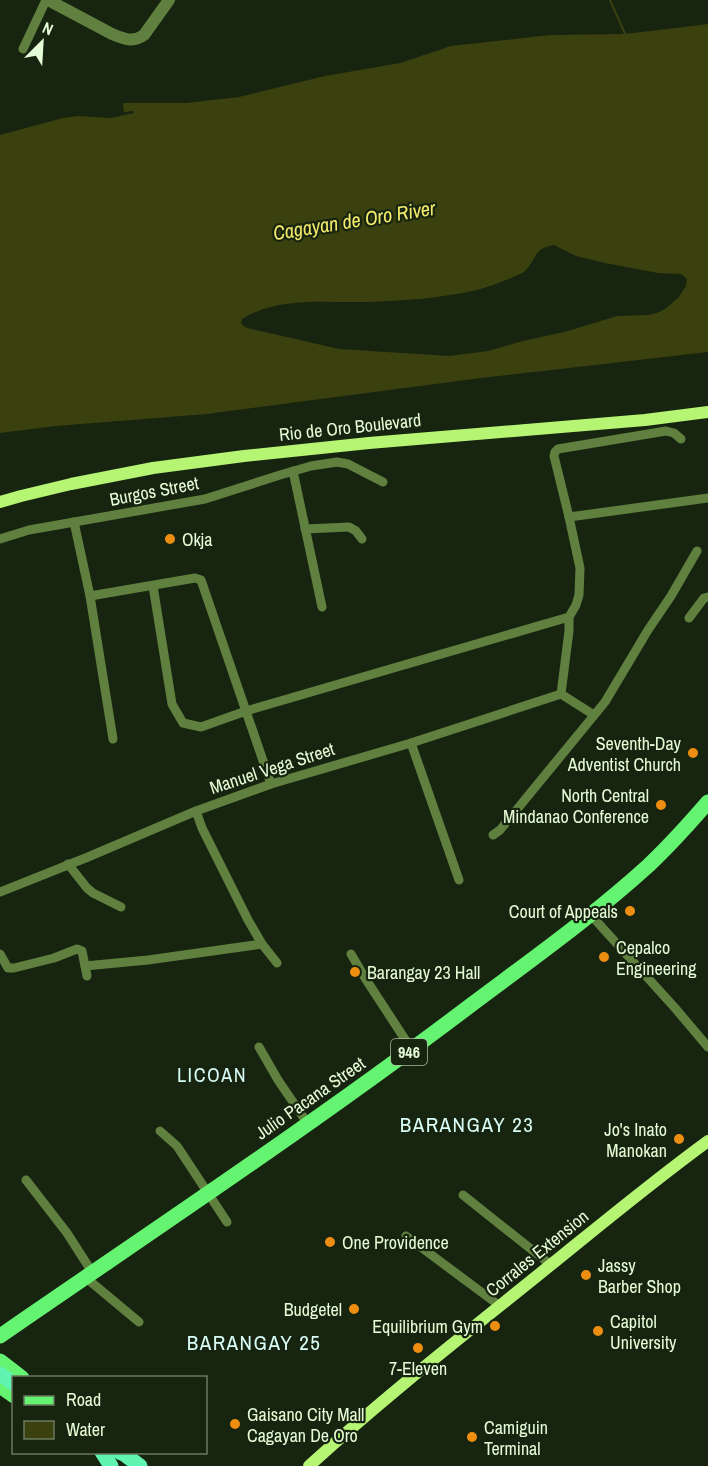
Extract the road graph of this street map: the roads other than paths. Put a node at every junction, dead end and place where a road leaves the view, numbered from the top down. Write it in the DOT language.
graph roads {
  1 [pos="47,0"];
  2 [pos="169,0"];
  3 [pos="23,49"];
  4 [pos="708,412"];
  5 [pos="681,439"];
  6 [pos="293,471"];
  7 [pos="383,482"];
  8 [pos="708,498"];
  9 [pos="0,502"];
  10 [pos="570,517"];
  11 [pos="74,522"];
  12 [pos="305,529"];
  13 [pos="362,538"];
  14 [pos="0,539"];
  15 [pos="697,551"];
  16 [pos="153,586"];
  17 [pos="90,596"];
  18 [pos="708,597"];
  19 [pos="322,607"];
  20 [pos="569,617"];
  21 [pos="689,618"];
  22 [pos="561,694"];
  23 [pos="246,711"];
  24 [pos="594,715"];
  25 [pos="113,739"];
  26 [pos="411,743"];
  27 [pos="271,784"];
  28 [pos="707,806"];
  29 [pos="195,811"];
  30 [pos="493,835"];
  31 [pos="68,864"];
  32 [pos="459,880"];
  33 [pos="0,892"];
  34 [pos="120,907"];
  35 [pos="590,914"];
  36 [pos="262,944"];
  37 [pos="0,954"];
  38 [pos="351,954"];
  39 [pos="277,963"];
  40 [pos="259,1047"];
  41 [pos="708,1047"];
  42 [pos="412,1050"];
  43 [pos="308,1124"];
  44 [pos="160,1131"];
  45 [pos="708,1141"];
  46 [pos="26,1180"];
  47 [pos="207,1194"];
  48 [pos="463,1195"];
  49 [pos="227,1222"];
  50 [pos="406,1236"];
  51 [pos="551,1265"];
  52 [pos="89,1274"];
  53 [pos="500,1306"];
  54 [pos="139,1322"];
  55 [pos="0,1336"];
  56 [pos="0,1361"];
  57 [pos="21,1376"];
  58 [pos="94,1454"];
  59 [pos="123,1454"];
  60 [pos="111,1466"];
  61 [pos="140,1466"];
  62 [pos="309,1466"];
  1 -- 2 [label="street"];
  1 -- 3 [label="street"];
  4 -- 9 [label="main road, Rio de Oro Boulevard"];
  5 -- 10 [label="street"];
  6 -- 7 [label="street, Burgos Street"];
  6 -- 11 [label="street, Burgos Street"];
  6 -- 12 [label="street"];
  8 -- 10 [label="street"];
  10 -- 20 [label="street"];
  11 -- 14 [label="street, Burgos Street"];
  11 -- 17 [label="street"];
  12 -- 13 [label="street"];
  12 -- 19 [label="street"];
  15 -- 24 [label="street"];
  16 -- 17 [label="street"];
  16 -- 23 [label="street"];
  16 -- 23 [label="street"];
  17 -- 25 [label="street"];
  18 -- 21 [label="street"];
  20 -- 22 [label="street"];
  20 -- 23 [label="street"];
  22 -- 24 [label="street"];
  22 -- 26 [label="street, Manuel Vega Street"];
  23 -- 27 [label="street"];
  24 -- 30 [label="street"];
  26 -- 27 [label="street, Manuel Vega Street"];
  26 -- 32 [label="street"];
  27 -- 29 [label="street, Manuel Vega Street"];
  28 -- 35 [label="main road, Julio Pacana Street / 946"];
  29 -- 31 [label="street, Manuel Vega Street"];
  29 -- 36 [label="street"];
  31 -- 33 [label="street, Manuel Vega Street"];
  31 -- 34 [label="street"];
  35 -- 41 [label="street"];
  35 -- 42 [label="main road, Julio Pacana Street / 946"];
  36 -- 37 [label="street"];
  36 -- 39 [label="street"];
  38 -- 42 [label="street"];
  40 -- 43 [label="street"];
  42 -- 43 [label="main road, Julio Pacana Street / 946"];
  43 -- 47 [label="main road, Julio Pacana Street / 946"];
  44 -- 47 [label="street"];
  45 -- 51 [label="main road, Corrales Extension"];
  46 -- 52 [label="street"];
  47 -- 49 [label="street"];
  47 -- 52 [label="main road, Julio Pacana Street / 946"];
  48 -- 51 [label="street"];
  50 -- 53 [label="street"];
  51 -- 53 [label="main road, Corrales Extension"];
  52 -- 54 [label="street"];
  52 -- 55 [label="main road, Julio Pacana Street / 946"];
  53 -- 62 [label="main road, Corrales Extension"];
  56 -- 57 [label="main road"];
  58 -- 60 [label="main road"];
  59 -- 61 [label="highway"];
}
